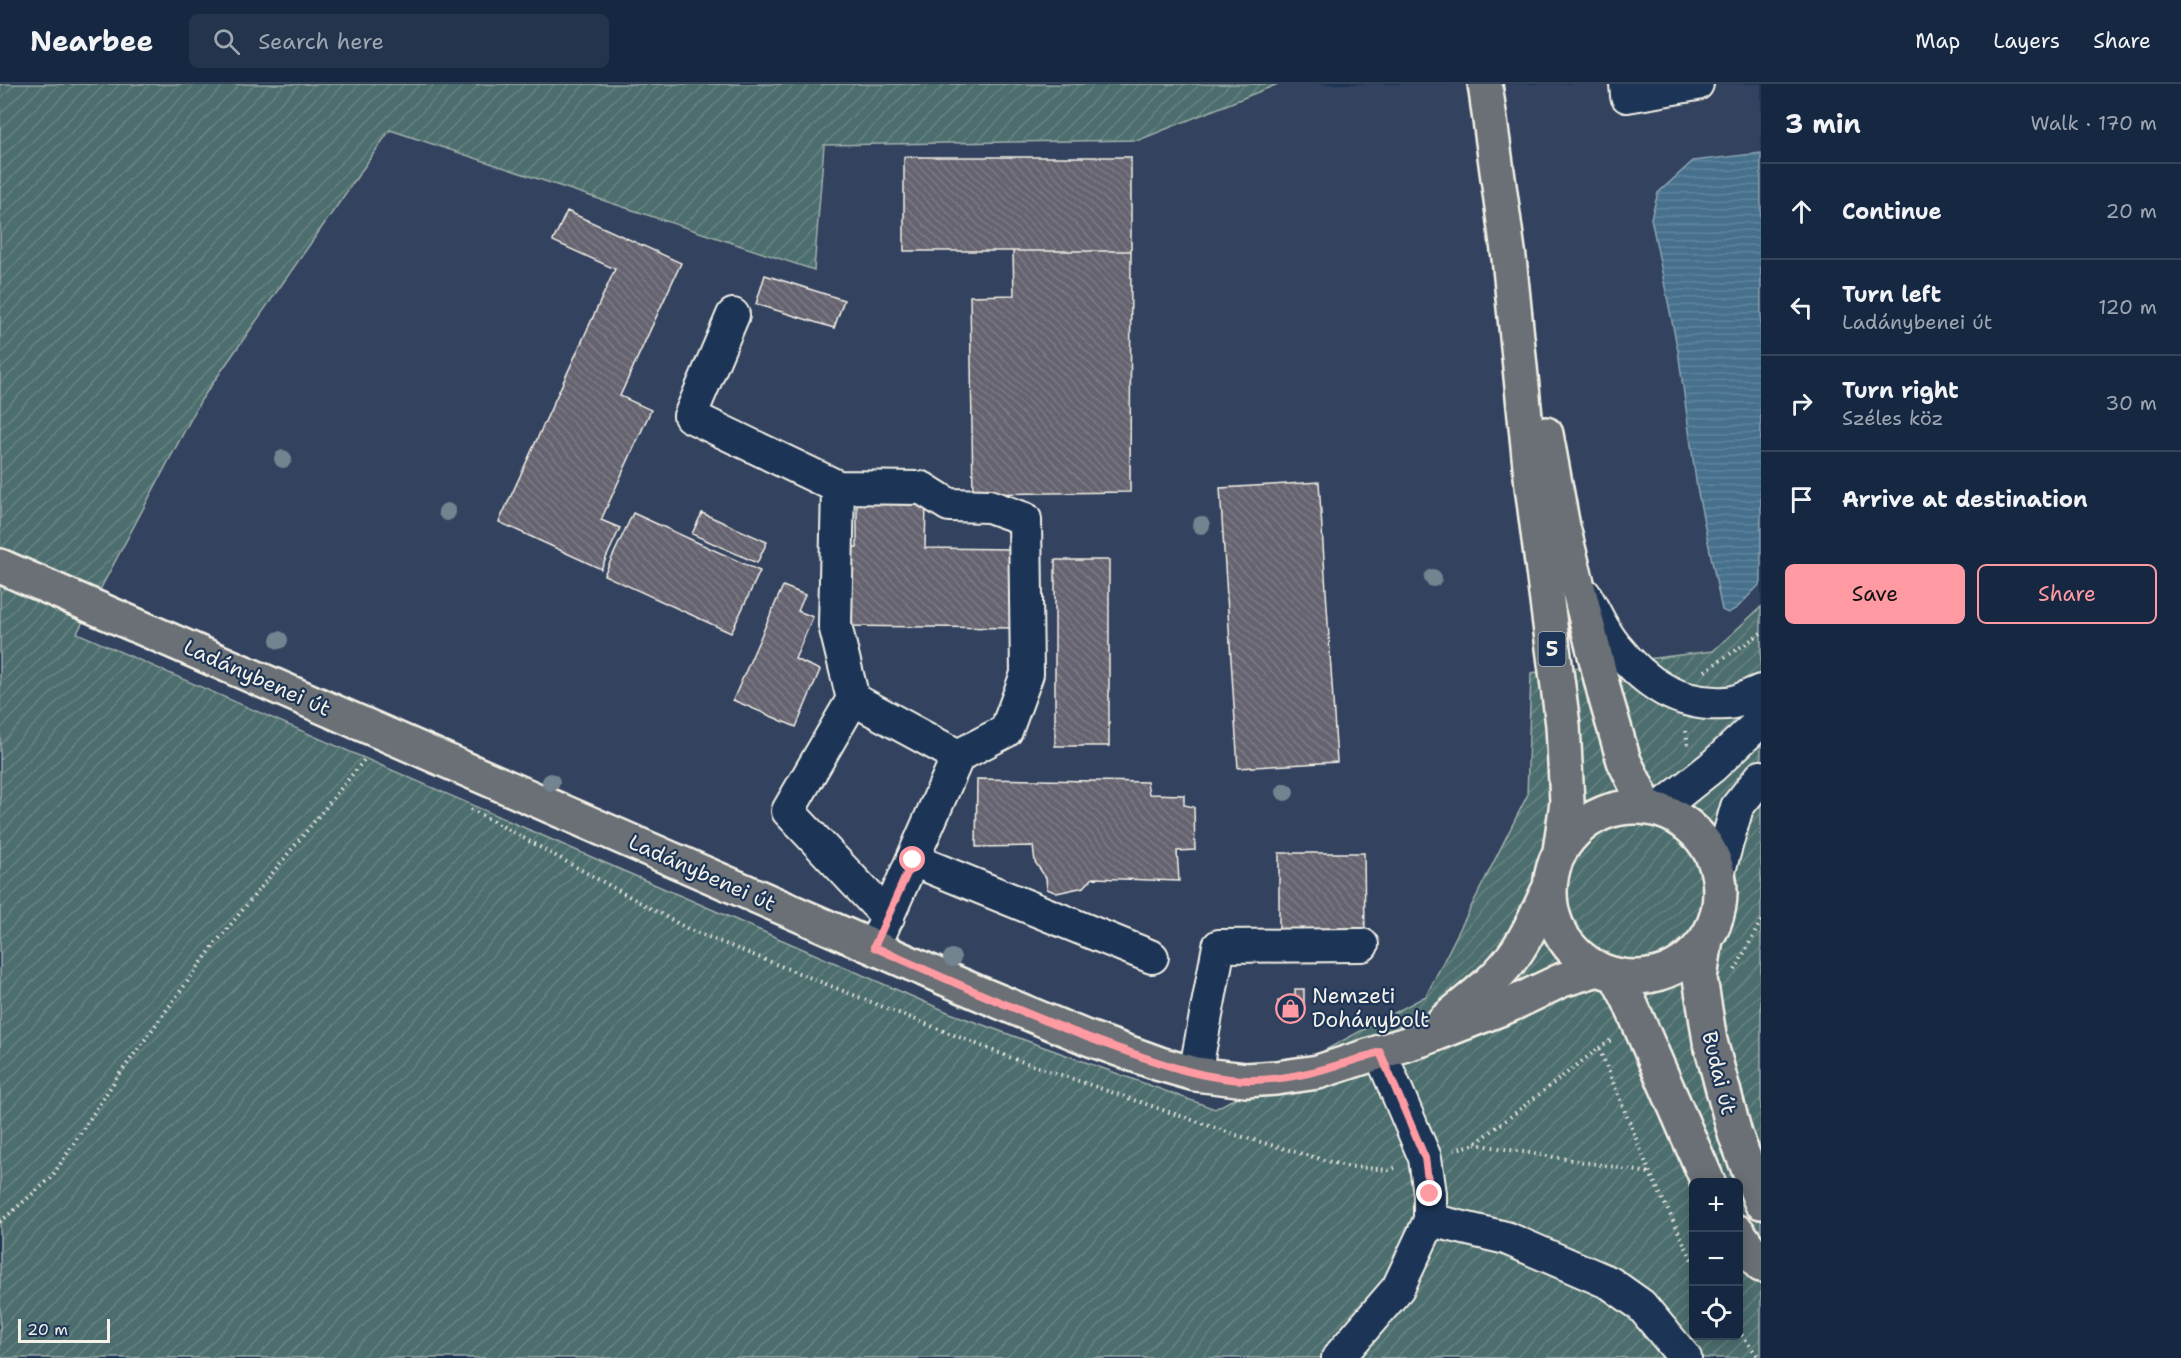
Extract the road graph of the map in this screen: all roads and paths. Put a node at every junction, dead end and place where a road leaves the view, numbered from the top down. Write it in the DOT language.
graph roads {
  1 [pos="1485,84"];
  2 [pos="1626,84"];
  3 [pos="1697,84"];
  4 [pos="1509,258"];
  5 [pos="733,315"];
  6 [pos="838,487"];
  7 [pos="0,566"];
  8 [pos="1577,582"];
  9 [pos="1761,633"];
  10 [pos="1700,674"];
  11 [pos="1761,692"];
  12 [pos="853,699"];
  13 [pos="1761,721"];
  14 [pos="386,734"];
  15 [pos="958,756"];
  16 [pos="1761,777"];
  17 [pos="1653,809"];
  18 [pos="1560,851"];
  19 [pos="913,860"];
  20 [pos="1718,874"];
  21 [pos="1549,889"];
  22 [pos="888,917"];
  23 [pos="1706,939"];
  24 [pos="1362,945"];
  25 [pos="874,947"];
  26 [pos="1152,957"];
  27 [pos="1607,972"];
  28 [pos="1423,1039"];
  29 [pos="1380,1052"];
  30 [pos="1195,1074"];
  31 [pos="1650,1173"];
  32 [pos="1706,1178"];
  33 [pos="1761,1202"];
  34 [pos="1430,1220"];
  35 [pos="0,1222"];
  36 [pos="1743,1239"];
  37 [pos="1689,1254"];
  38 [pos="1761,1265"];
  39 [pos="1743,1337"];
  40 [pos="1338,1358"];
  41 [pos="1685,1358"];
  42 [pos="1759,1358"];
  1 -- 4 [label="main road, 5"];
  2 -- 3 [label="street"];
  4 -- 8 [label="main road, 5"];
  4 -- 18 [label="main road, 5"];
  5 -- 6 [label="street"];
  6 -- 12 [label="street"];
  6 -- 15 [label="street"];
  7 -- 14 [label="main road, Ladánybenei út"];
  8 -- 11 [label="street"];
  8 -- 17 [label="main road, 5"];
  9 -- 10 [label="path"];
  12 -- 15 [label="street"];
  12 -- 22 [label="street"];
  13 -- 17 [label="street"];
  14 -- 25 [label="main road, Ladánybenei út"];
  14 -- 35 [label="path"];
  15 -- 19 [label="street"];
  16 -- 20 [label="street"];
  17 -- 18 [label="main road, 5"];
  17 -- 20 [label="main road"];
  18 -- 21 [label="main road, 5"];
  19 -- 22 [label="street"];
  19 -- 26 [label="street"];
  20 -- 23 [label="main road"];
  21 -- 27 [label="main road, 5"];
  21 -- 28 [label="main road"];
  22 -- 25 [label="street"];
  23 -- 27 [label="main road"];
  23 -- 33 [label="main road, Budai út"];
  24 -- 30 [label="street"];
  25 -- 30 [label="main road, Ladánybenei út"];
  27 -- 28 [label="main road, Ladánybenei út"];
  27 -- 32 [label="main road, 5"];
  28 -- 29 [label="main road, Ladánybenei út"];
  29 -- 30 [label="main road, Ladánybenei út"];
  29 -- 34 [label="street"];
  31 -- 31 [label="path"];
  31 -- 37 [label="path"];
  34 -- 40 [label="street"];
  34 -- 41 [label="street"];
  36 -- 38 [label="main road"];
  39 -- 42 [label="path"];
}
